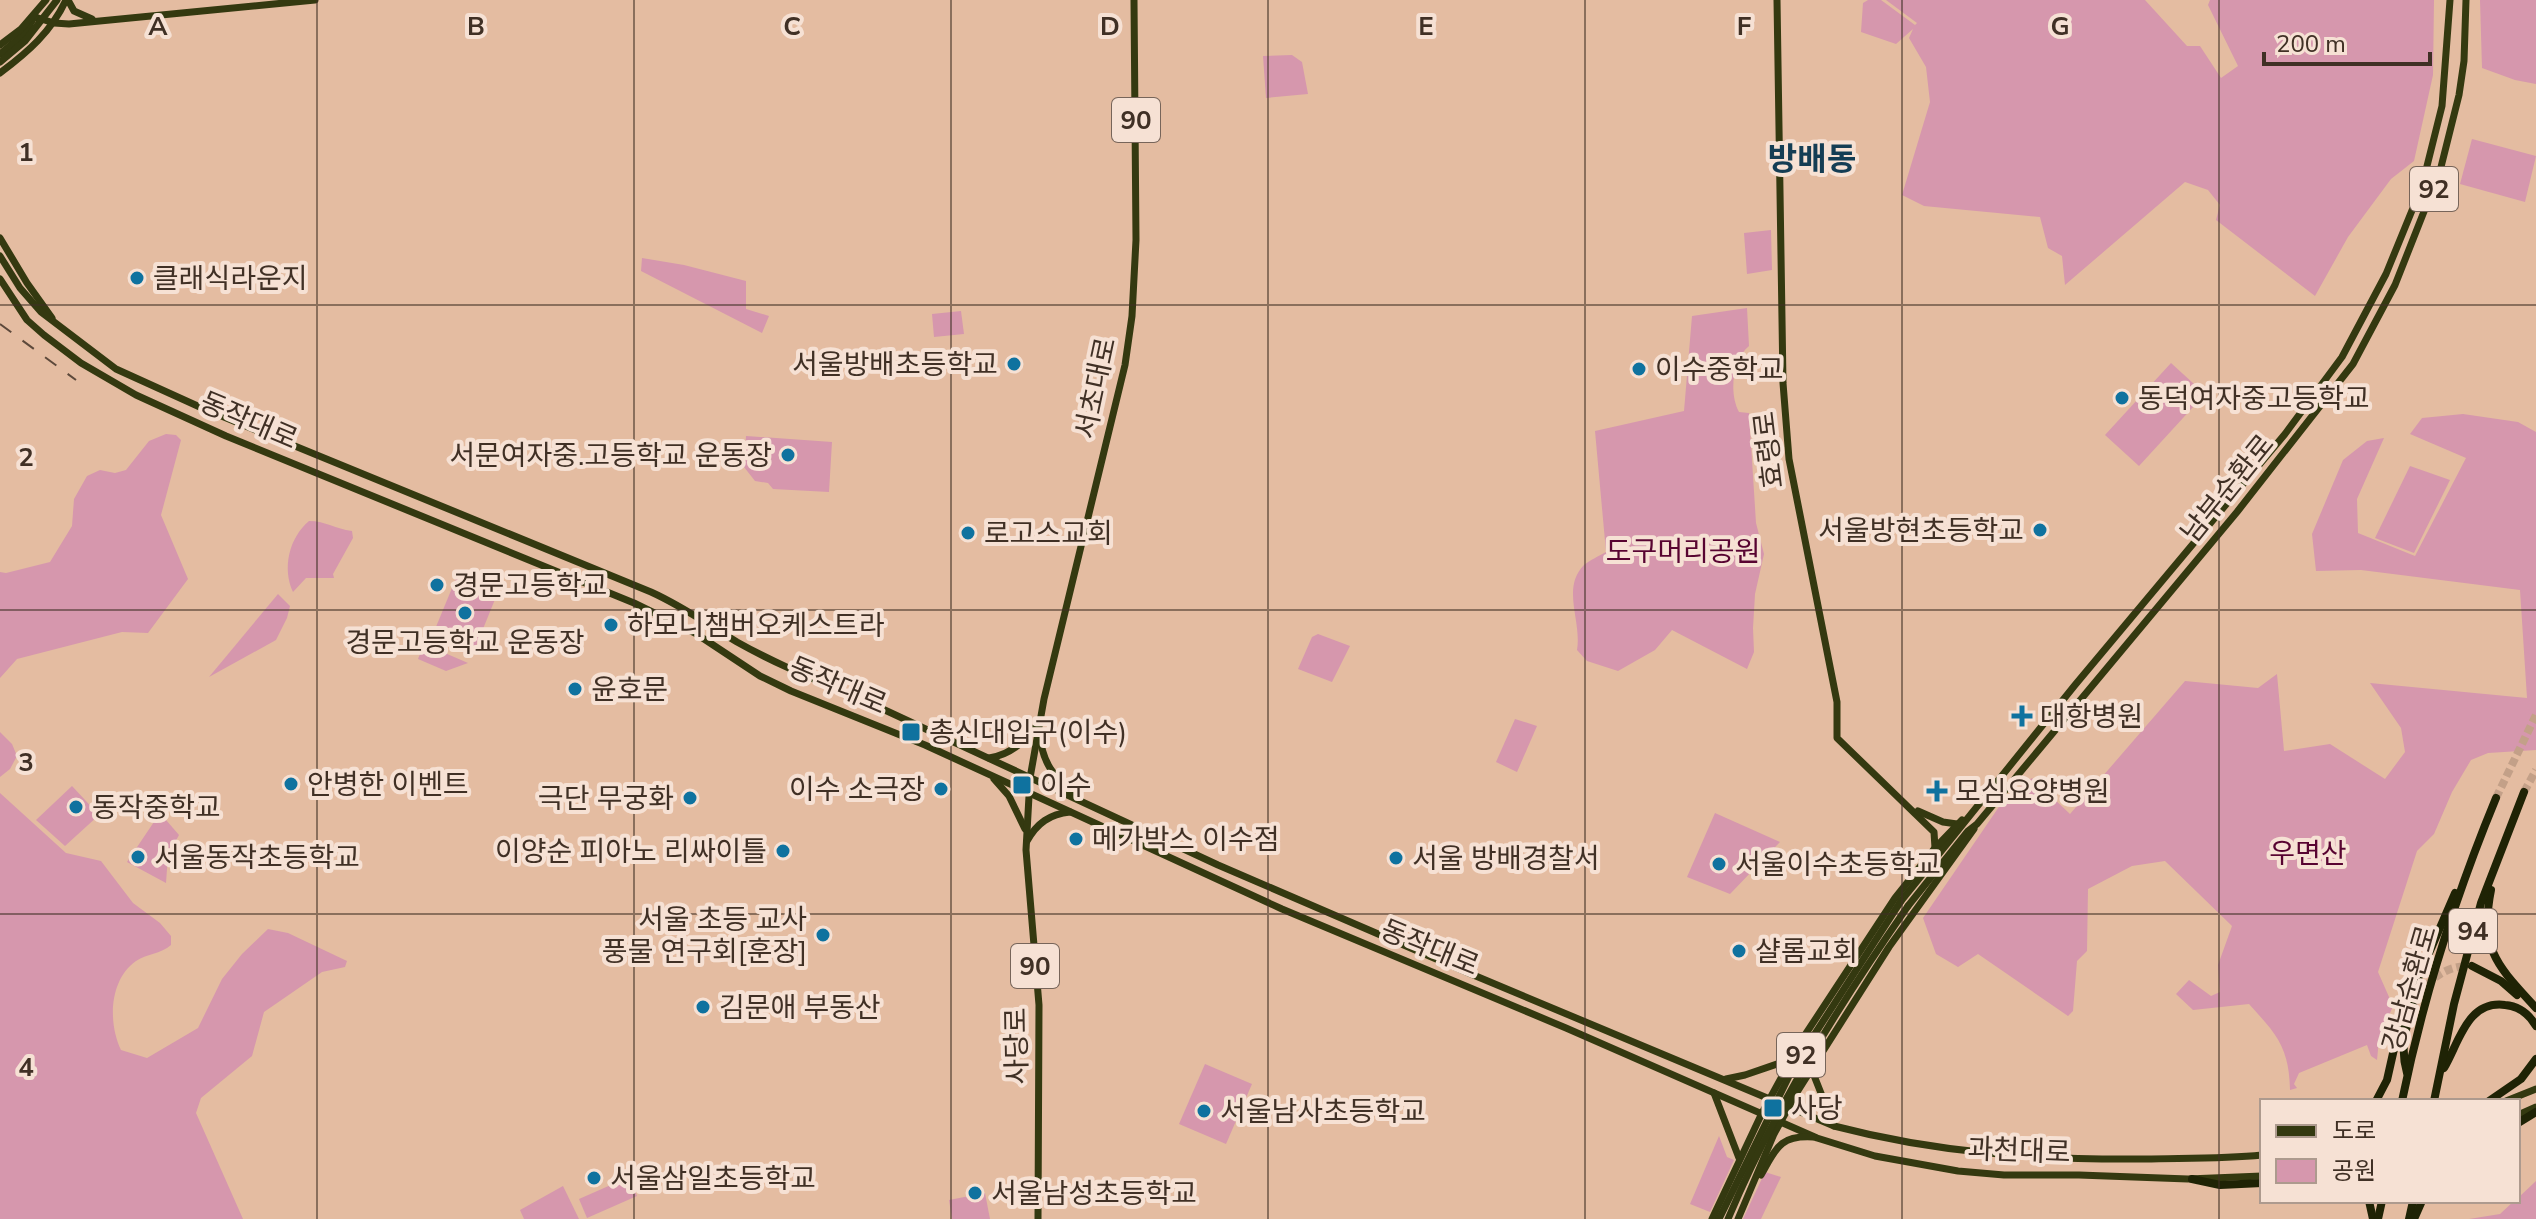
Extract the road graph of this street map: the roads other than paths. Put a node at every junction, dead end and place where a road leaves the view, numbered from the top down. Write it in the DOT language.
graph roads {
  1 [pos="45,0"];
  2 [pos="55,0"];
  3 [pos="67,0"];
  4 [pos="315,0"];
  5 [pos="1134,0"];
  6 [pos="1777,0"];
  7 [pos="2450,0"];
  8 [pos="2466,0"];
  9 [pos="35,17"];
  10 [pos="97,21"];
  11 [pos="52,23"];
  12 [pos="0,45"];
  13 [pos="0,54"];
  14 [pos="0,62"];
  15 [pos="0,73"];
  16 [pos="0,238"];
  17 [pos="0,256"];
  18 [pos="0,279"];
  19 [pos="56,323"];
  20 [pos="44,335"];
  21 [pos="2227,503"];
  22 [pos="2237,512"];
  23 [pos="2185,553"];
  24 [pos="2196,561"];
  25 [pos="1040,721"];
  26 [pos="986,759"];
  27 [pos="986,772"];
  28 [pos="1030,778"];
  29 [pos="1029,792"];
  30 [pos="2524,792"];
  31 [pos="2496,798"];
  32 [pos="1079,800"];
  33 [pos="1913,809"];
  34 [pos="1073,812"];
  35 [pos="1967,816"];
  36 [pos="1957,824"];
  37 [pos="1977,824"];
  38 [pos="1026,831"];
  39 [pos="1026,843"];
  40 [pos="1935,848"];
  41 [pos="2469,864"];
  42 [pos="2495,867"];
  43 [pos="1904,904"];
  44 [pos="2472,966"];
  45 [pos="1476,976"];
  46 [pos="1472,988"];
  47 [pos="2413,1006"];
  48 [pos="2536,1010"];
  49 [pos="2536,1026"];
  50 [pos="2536,1059"];
  51 [pos="1789,1060"];
  52 [pos="1811,1068"];
  53 [pos="1782,1074"];
  54 [pos="2408,1074"];
  55 [pos="2439,1076"];
  56 [pos="1725,1079"];
  57 [pos="1801,1085"];
  58 [pos="1745,1087"];
  59 [pos="2536,1089"];
  60 [pos="1714,1093"];
  61 [pos="1770,1098"];
  62 [pos="2377,1099"];
  63 [pos="2402,1099"];
  64 [pos="2434,1099"];
  65 [pos="2492,1099"];
  66 [pos="2511,1099"];
  67 [pos="1738,1103"];
  68 [pos="1789,1107"];
  69 [pos="2536,1109"];
  70 [pos="1762,1113"];
  71 [pos="1781,1121"];
  72 [pos="2520,1121"];
  73 [pos="1834,1126"];
  74 [pos="1817,1138"];
  75 [pos="2260,1155"];
  76 [pos="2189,1158"];
  77 [pos="1739,1159"];
  78 [pos="2260,1176"];
  79 [pos="2190,1179"];
  80 [pos="2260,1183"];
  81 [pos="1746,1201"];
  82 [pos="1038,1219"];
  83 [pos="1712,1219"];
  84 [pos="1719,1219"];
  85 [pos="1728,1219"];
  86 [pos="1738,1219"];
  1 -- 9 [label="main road"];
  1 -- 12 [label="main road, bridge"];
  2 -- 11 [label="main road"];
  2 -- 14 [label="main road, bridge"];
  3 -- 10 [label="main road"];
  3 -- 11 [label="main road"];
  4 -- 10 [label="main road"];
  5 -- 25 [label="main road, 서초대로 / 90"];
  6 -- 33 [label="main road, 효령로"];
  7 -- 21 [label="main road, 남부순환로 / 92"];
  8 -- 22 [label="main road, 남부순환로 / 92"];
  9 -- 11 [label="main road"];
  9 -- 13 [label="main road"];
  10 -- 11 [label="main road"];
  11 -- 15 [label="main road"];
  16 -- 19 [label="main road, 동작대로"];
  17 -- 19 [label="main road, 동작대로"];
  18 -- 20 [label="main road, 동작대로"];
  19 -- 20 [label="main road"];
  19 -- 26 [label="main road, 동작대로"];
  20 -- 27 [label="main road, 동작대로"];
  21 -- 22 [label="main road"];
  21 -- 23 [label="main road, 남부순환로 / 92"];
  22 -- 24 [label="main road, 남부순환로 / 92"];
  23 -- 24 [label="main road"];
  23 -- 35 [label="main road, 남부순환로 / 92"];
  24 -- 37 [label="main road, 남부순환로 / 92"];
  25 -- 26 [label="main road"];
  25 -- 28 [label="main road, 서초대로 / 90"];
  25 -- 32 [label="main road"];
  26 -- 28 [label="main road, 동작대로"];
  27 -- 29 [label="main road, 동작대로"];
  27 -- 38 [label="main road"];
  28 -- 29 [label="main road, 사당로 / 90"];
  28 -- 32 [label="main road, 동작대로"];
  29 -- 34 [label="main road, 동작대로"];
  29 -- 38 [label="main road, 사당로 / 90"];
  30 -- 42 [label="highway, 강남순환로 / 94"];
  31 -- 41 [label="highway, 강남순환로 / 94"];
  32 -- 45 [label="main road, 동작대로"];
  33 -- 36 [label="main road"];
  33 -- 40 [label="main road"];
  34 -- 39 [label="main road"];
  34 -- 46 [label="main road, 동작대로"];
  35 -- 36 [label="main road, 남부순환로 / 92"];
  35 -- 43 [label="main road, 남부순환로 / 92"];
  36 -- 40 [label="main road, 남부순환로 / 92"];
  37 -- 43 [label="main road, 남부순환로 / 92"];
  37 -- 52 [label="main road, 남부순환로 / 92"];
  38 -- 39 [label="main road, 사당로 / 90"];
  39 -- 82 [label="main road, 사당로 / 90"];
  40 -- 51 [label="main road, 남부순환로 / 92"];
  41 -- 54 [label="highway, 강남순환로 / 94"];
  41 -- 62 [label="highway"];
  42 -- 48 [label="highway"];
  42 -- 55 [label="highway, 강남순환로 / 94"];
  43 -- 84 [label="main road, 92, bridge"];
  43 -- 85 [label="main road, 92, bridge"];
  44 -- 48 [label="highway"];
  45 -- 46 [label="main road"];
  45 -- 56 [label="main road, 동작대로"];
  46 -- 60 [label="main road, 동작대로"];
  47 -- 54 [label="highway"];
  49 -- 55 [label="highway"];
  50 -- 65 [label="highway"];
  51 -- 53 [label="main road, 남부순환로 / 92"];
  51 -- 56 [label="main road"];
  52 -- 57 [label="main road, 남부순환로 / 92"];
  52 -- 73 [label="main road"];
  53 -- 57 [label="main road"];
  53 -- 61 [label="main road, 남부순환로 / 92"];
  54 -- 63 [label="highway, 강남순환로 / 94"];
  55 -- 64 [label="highway, 강남순환로 / 94"];
  56 -- 58 [label="main road, 동작대로"];
  57 -- 68 [label="main road, 남부순환로 / 92"];
  58 -- 61 [label="main road, 동작대로"];
  58 -- 67 [label="main road"];
  59 -- 66 [label="main road"];
  60 -- 67 [label="main road, 동작대로"];
  60 -- 77 [label="main road"];
  61 -- 68 [label="main road, 동작대로"];
  61 -- 70 [label="main road, 남부순환로 / 92"];
  67 -- 70 [label="main road, 동작대로"];
  68 -- 71 [label="main road, 남부순환로 / 92"];
  68 -- 73 [label="main road, 과천대로"];
  69 -- 72 [label="highway"];
  70 -- 71 [label="main road, 동작대로"];
  70 -- 77 [label="main road, 남부순환로 / 92"];
  71 -- 74 [label="main road, 과천대로"];
  71 -- 81 [label="main road, 남부순환로 / 92"];
  73 -- 76 [label="main road, 과천대로"];
  74 -- 79 [label="main road, 과천대로"];
  74 -- 81 [label="main road"];
  75 -- 76 [label="main road, 과천대로"];
  76 -- 79 [label="main road"];
  77 -- 83 [label="main road, 남부순환로 / 92"];
  78 -- 79 [label="main road, 과천대로"];
  79 -- 80 [label="highway"];
  81 -- 86 [label="main road, 남부순환로 / 92"];
}
